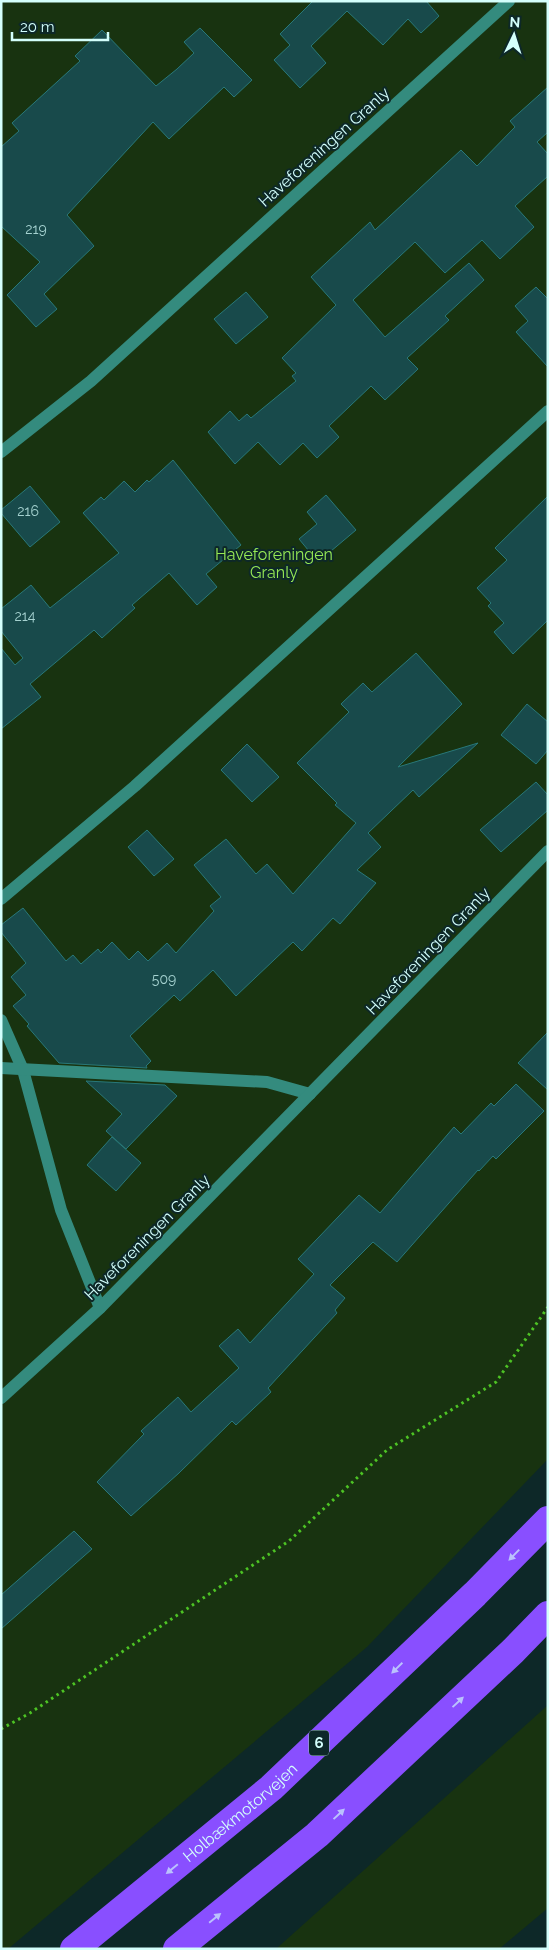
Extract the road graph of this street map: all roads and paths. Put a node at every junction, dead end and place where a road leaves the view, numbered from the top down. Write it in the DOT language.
graph roads {
  1 [pos="509,1"];
  2 [pos="548,411"];
  3 [pos="1,452"];
  4 [pos="548,851"];
  5 [pos="1,899"];
  6 [pos="1,1020"];
  7 [pos="1,1068"];
  8 [pos="22,1070"];
  9 [pos="310,1094"];
  10 [pos="548,1307"];
  11 [pos="100,1308"];
  12 [pos="1,1398"];
  13 [pos="548,1520"];
  14 [pos="548,1615"];
  15 [pos="1,1729"];
  16 [pos="74,1949"];
  17 [pos="177,1949"];
  1 -- 3 [label="lane, Haveforeningen Granly"];
  2 -- 5 [label="lane"];
  4 -- 9 [label="lane, Haveforeningen Granly"];
  6 -- 8 [label="lane"];
  7 -- 8 [label="lane"];
  8 -- 9 [label="lane"];
  8 -- 11 [label="lane"];
  9 -- 11 [label="lane, Haveforeningen Granly"];
  10 -- 15 [label="path"];
  11 -- 12 [label="lane, Haveforeningen Granly"];
  13 -- 16 [label="highway, Holbækmotorvejen / 6, one-way"];
  17 -- 14 [label="highway, one-way"];
}
